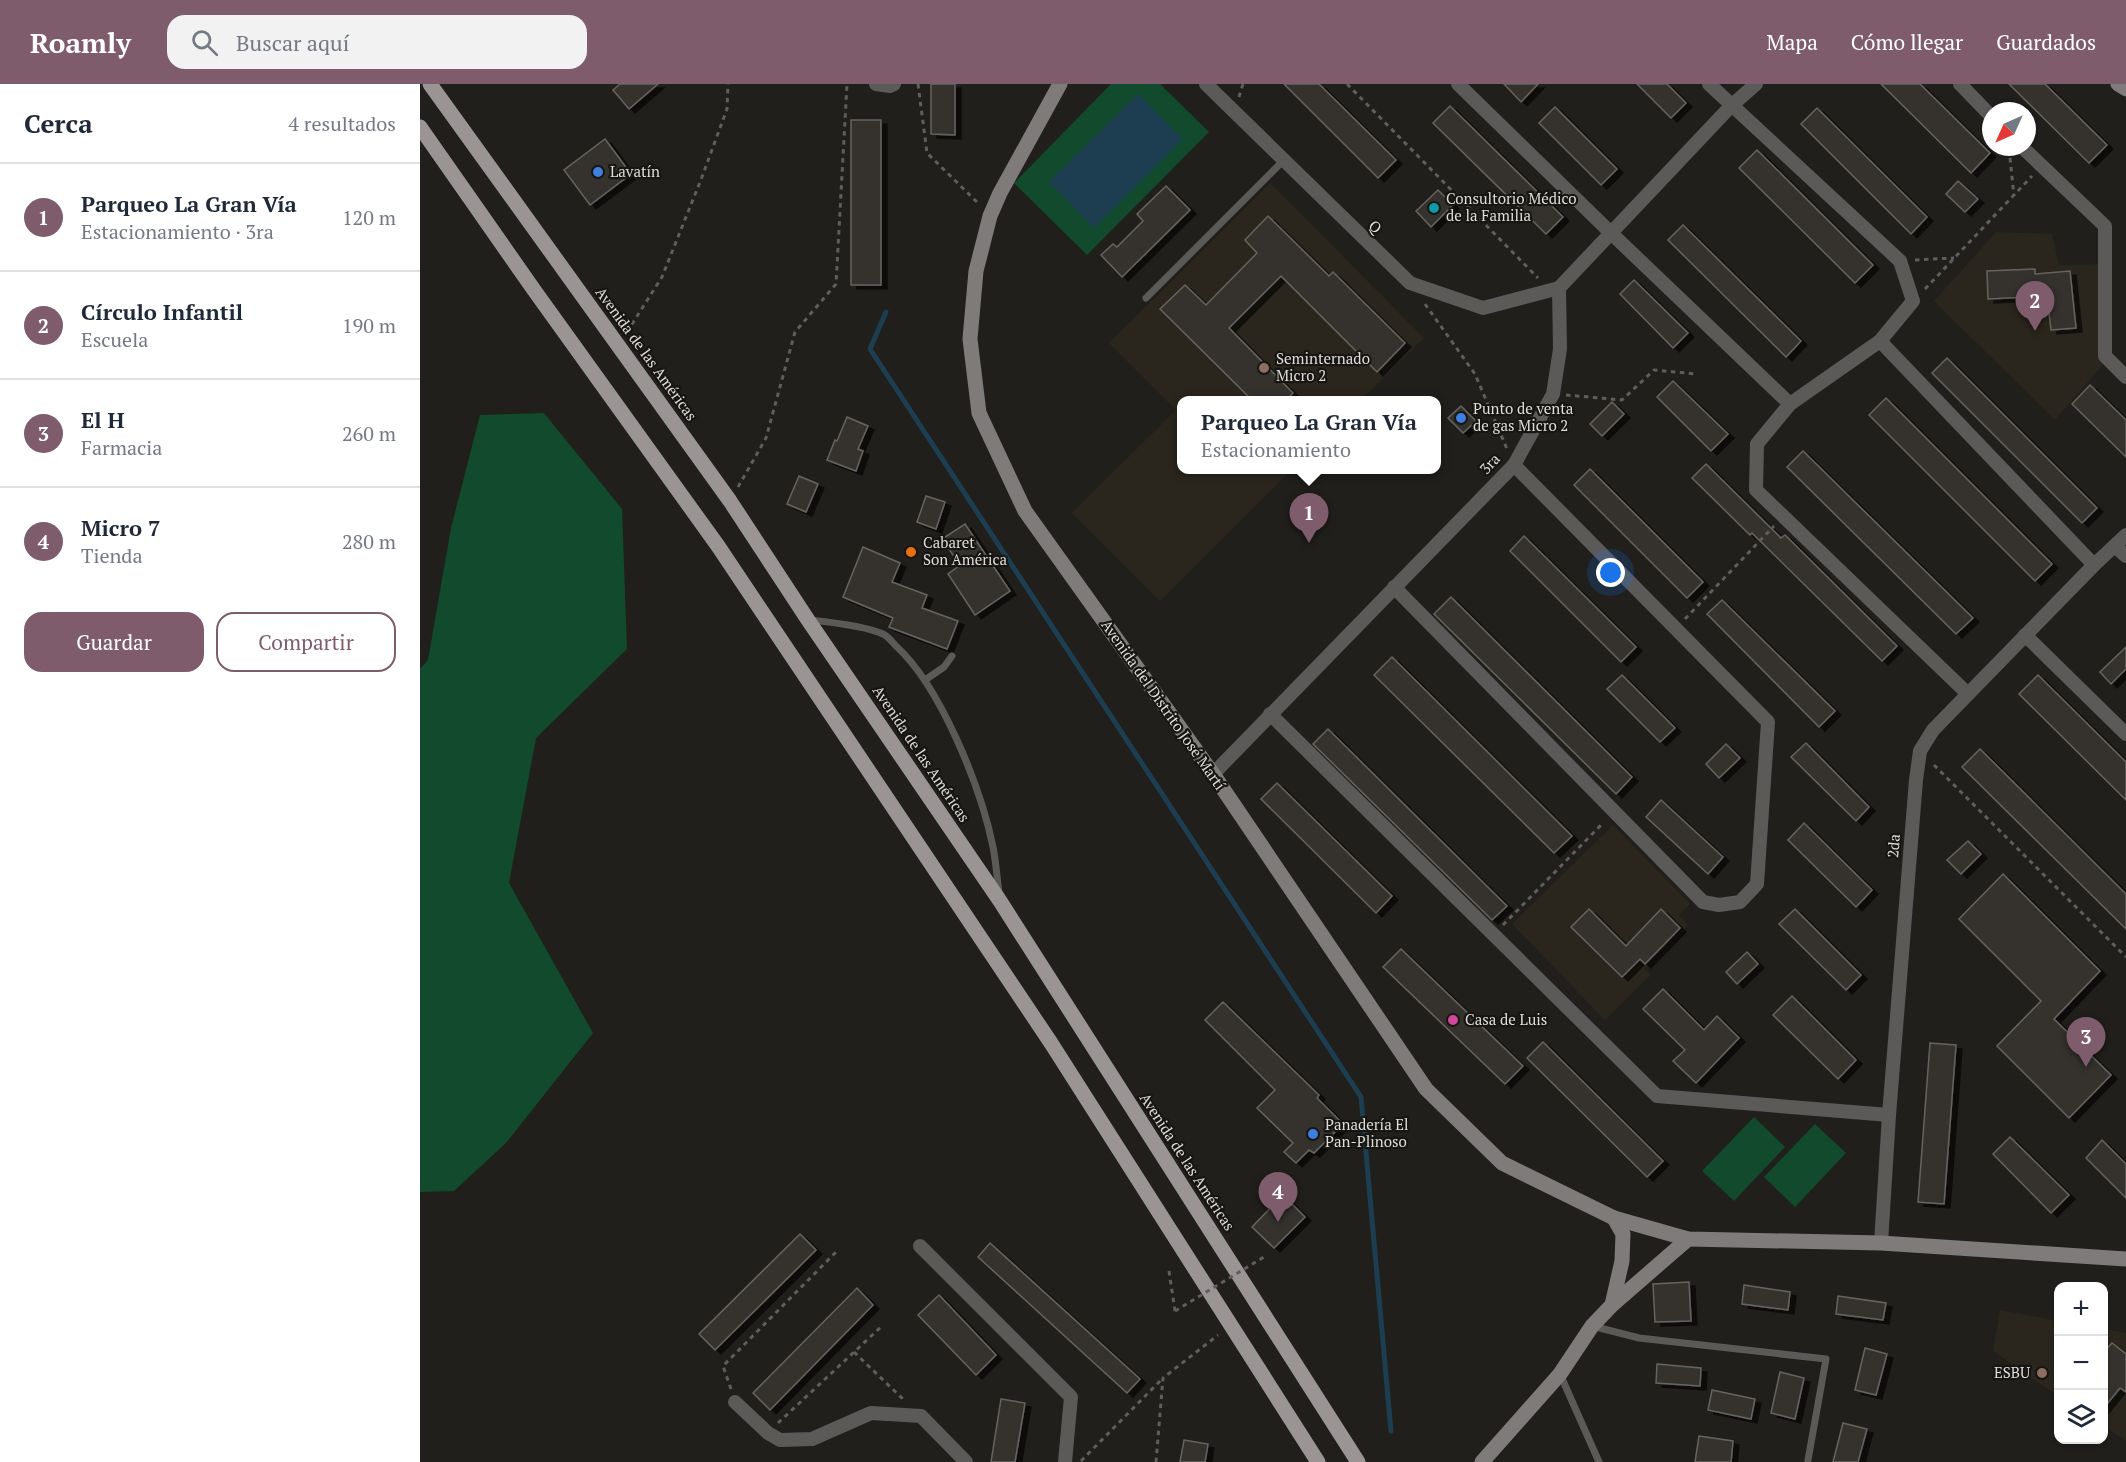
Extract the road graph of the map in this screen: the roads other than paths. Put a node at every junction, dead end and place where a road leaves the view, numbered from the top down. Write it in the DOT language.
graph roads {
  1 [pos="430,84"];
  2 [pos="876,84"];
  3 [pos="894,84"];
  4 [pos="1060,84"];
  5 [pos="1206,84"];
  6 [pos="1458,84"];
  7 [pos="1709,84"];
  8 [pos="1756,84"];
  9 [pos="1960,84"];
  10 [pos="2118,84"];
  11 [pos="2126,89"];
  12 [pos="1731,106"];
  13 [pos="1982,107"];
  14 [pos="420,127"];
  15 [pos="2031,156"];
  16 [pos="1284,160"];
  17 [pos="1611,234"];
  18 [pos="1554,289"];
  19 [pos="1146,298"];
  20 [pos="1880,341"];
  21 [pos="2126,376"];
  22 [pos="1790,404"];
  23 [pos="1514,465"];
  24 [pos="2126,535"];
  25 [pos="2115,546"];
  26 [pos="2126,556"];
  27 [pos="2094,565"];
  28 [pos="1394,587"];
  29 [pos="808,620"];
  30 [pos="2025,635"];
  31 [pos="952,656"];
  32 [pos="925,680"];
  33 [pos="1968,694"];
  34 [pos="1270,714"];
  35 [pos="2126,734"];
  36 [pos="1213,774"];
  37 [pos="1000,901"];
  38 [pos="1889,1115"];
  39 [pos="1614,1218"];
  40 [pos="1688,1239"];
  41 [pos="1881,1243"];
  42 [pos="920,1246"];
  43 [pos="2126,1259"];
  44 [pos="1612,1305"];
  45 [pos="1592,1326"];
  46 [pos="1560,1374"];
  47 [pos="735,1402"];
  48 [pos="1808,1460"];
  49 [pos="966,1462"];
  50 [pos="1065,1462"];
  51 [pos="1317,1462"];
  52 [pos="1358,1462"];
  53 [pos="1482,1462"];
  54 [pos="1599,1462"];
  1 -- 29 [label="main road, Avenida de las Américas"];
  2 -- 3 [label="street"];
  4 -- 36 [label="main road, Avenida del Distrito José Martí"];
  5 -- 16 [label="street, Q"];
  6 -- 17 [label="street"];
  7 -- 12 [label="street"];
  8 -- 12 [label="street"];
  9 -- 13 [label="street"];
  10 -- 11 [label="main road"];
  12 -- 17 [label="street"];
  12 -- 20 [label="street"];
  14 -- 51 [label="main road"];
  15 -- 21 [label="street"];
  16 -- 18 [label="street, Q"];
  16 -- 19 [label="lane"];
  17 -- 18 [label="street"];
  17 -- 22 [label="street"];
  18 -- 23 [label="street, 3ra"];
  20 -- 22 [label="street"];
  20 -- 27 [label="street"];
  22 -- 33 [label="street"];
  23 -- 28 [label="street, 3ra"];
  23 -- 28 [label="street"];
  24 -- 25 [label="street, 2da"];
  25 -- 26 [label="street"];
  25 -- 27 [label="street, 2da"];
  27 -- 30 [label="street, 2da"];
  28 -- 34 [label="street, 3ra"];
  29 -- 32 [label="lane"];
  29 -- 37 [label="main road, Avenida de las Américas"];
  30 -- 33 [label="street, 2da"];
  30 -- 35 [label="street"];
  31 -- 32 [label="lane"];
  32 -- 37 [label="lane"];
  33 -- 38 [label="street, 2da"];
  34 -- 36 [label="street, 3ra"];
  34 -- 38 [label="street"];
  36 -- 39 [label="main road, Avenida del Distrito José Martí"];
  37 -- 52 [label="main road, Avenida de las Américas"];
  38 -- 41 [label="street, 2da"];
  39 -- 40 [label="main road, Avenida del Distrito José Martí"];
  39 -- 44 [label="main road"];
  40 -- 41 [label="main road, Avenida del Distrito José Martí"];
  40 -- 44 [label="main road"];
  41 -- 43 [label="main road, Avenida del Distrito José Martí"];
  42 -- 50 [label="street"];
  44 -- 45 [label="main road"];
  45 -- 46 [label="main road"];
  45 -- 48 [label="lane"];
  46 -- 53 [label="main road"];
  46 -- 54 [label="lane"];
  47 -- 49 [label="street"];
}
